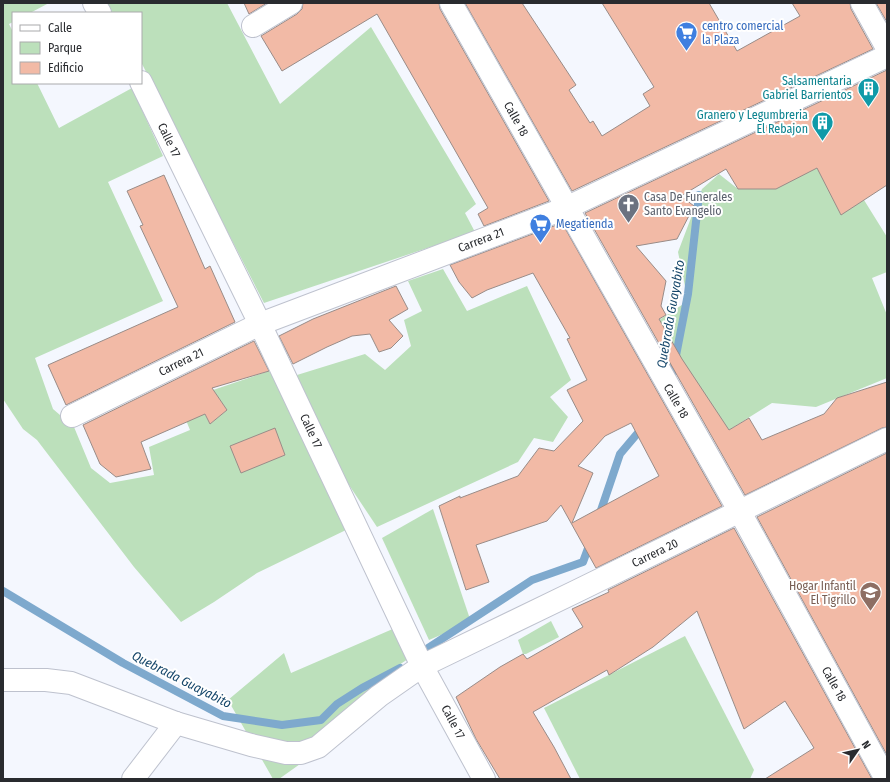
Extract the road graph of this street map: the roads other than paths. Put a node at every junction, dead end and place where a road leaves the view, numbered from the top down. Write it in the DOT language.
graph roads {
  1 [pos="94,3"];
  2 [pos="291,3"];
  3 [pos="451,3"];
  4 [pos="862,3"];
  5 [pos="99,12"];
  6 [pos="253,26"];
  7 [pos="887,48"];
  8 [pos="887,56"];
  9 [pos="142,84"];
  10 [pos="566,208"];
  11 [pos="260,324"];
  12 [pos="72,416"];
  13 [pos="887,439"];
  14 [pos="740,512"];
  15 [pos="422,666"];
  16 [pos="3,680"];
  17 [pos="176,723"];
  18 [pos="134,779"];
  19 [pos="484,779"];
  20 [pos="886,779"];
  1 -- 5 [label="street"];
  2 -- 6 [label="street"];
  3 -- 10 [label="street, Calle 18"];
  4 -- 7 [label="street"];
  8 -- 10 [label="street, Carrera 21"];
  9 -- 11 [label="street, Calle 17"];
  10 -- 11 [label="street, Carrera 21"];
  10 -- 14 [label="street, Calle 18"];
  11 -- 12 [label="street, Carrera 21"];
  11 -- 15 [label="street, Calle 17"];
  13 -- 14 [label="street, Carrera 20"];
  14 -- 15 [label="street, Carrera 20"];
  14 -- 20 [label="street, Calle 18"];
  15 -- 17 [label="street, Carrera 20"];
  15 -- 19 [label="street, Calle 17"];
  16 -- 17 [label="street, Carrera 20"];
  17 -- 18 [label="street"];
}
